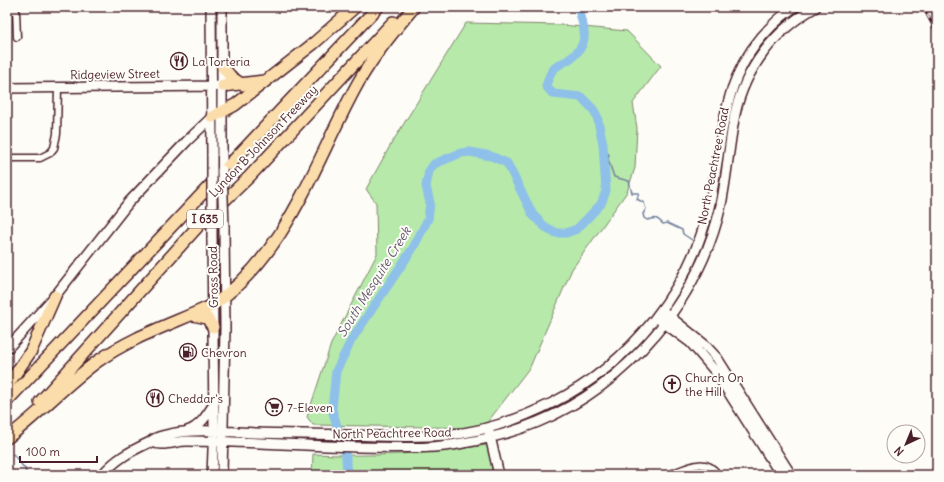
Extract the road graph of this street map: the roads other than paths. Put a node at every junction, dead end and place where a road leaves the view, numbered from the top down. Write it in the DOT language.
graph roads {
  1 [pos="211,7"];
  2 [pos="222,7"];
  3 [pos="355,7"];
  4 [pos="378,7"];
  5 [pos="407,7"];
  6 [pos="414,7"];
  7 [pos="794,7"];
  8 [pos="816,7"];
  9 [pos="7,11"];
  10 [pos="17,37"];
  11 [pos="223,67"];
  12 [pos="268,80"];
  13 [pos="243,85"];
  14 [pos="211,86"];
  15 [pos="223,86"];
  16 [pos="58,87"];
  17 [pos="7,88"];
  18 [pos="223,113"];
  19 [pos="212,118"];
  20 [pos="7,158"];
  21 [pos="710,204"];
  22 [pos="720,206"];
  23 [pos="55,296"];
  24 [pos="225,297"];
  25 [pos="213,305"];
  26 [pos="193,315"];
  27 [pos="663,316"];
  28 [pos="213,327"];
  29 [pos="7,349"];
  30 [pos="214,354"];
  31 [pos="225,354"];
  32 [pos="7,386"];
  33 [pos="7,400"];
  34 [pos="214,404"];
  35 [pos="488,427"];
  36 [pos="219,431"];
  37 [pos="184,432"];
  38 [pos="299,434"];
  39 [pos="7,435"];
  40 [pos="7,438"];
  41 [pos="490,438"];
  42 [pos="151,442"];
  43 [pos="218,443"];
  44 [pos="297,445"];
  45 [pos="102,475"];
  46 [pos="212,475"];
  47 [pos="222,475"];
  48 [pos="499,475"];
  49 [pos="668,475"];
  50 [pos="718,475"];
  51 [pos="781,475"];
  52 [pos="791,475"];
  1 -- 14 [label="main road, Gross Road"];
  2 -- 11 [label="main road, Gross Road"];
  3 -- 12 [label="highway"];
  4 -- 33 [label="highway, Lyndon B Johnson Freeway / I 635"];
  5 -- 39 [label="highway, Lyndon B Johnson Freeway / I 635"];
  6 -- 24 [label="highway"];
  7 -- 21 [label="main road, North Peachtree Road"];
  8 -- 22 [label="main road, North Peachtree Road"];
  9 -- 10 [label="street"];
  11 -- 13 [label="highway"];
  11 -- 15 [label="main road, Gross Road"];
  12 -- 13 [label="highway"];
  12 -- 18 [label="highway"];
  13 -- 15 [label="highway"];
  14 -- 15 [label="main road, Ridgeview Street"];
  14 -- 16 [label="main road, Ridgeview Street"];
  14 -- 19 [label="main road, Gross Road"];
  15 -- 18 [label="main road, Gross Road"];
  16 -- 17 [label="main road, Ridgeview Street"];
  16 -- 20 [label="street"];
  18 -- 19 [label="highway"];
  18 -- 24 [label="main road, Gross Road, bridge"];
  19 -- 23 [label="main road"];
  19 -- 25 [label="main road, Gross Road, bridge"];
  21 -- 22 [label="main road"];
  21 -- 27 [label="main road, North Peachtree Road"];
  22 -- 27 [label="main road, North Peachtree Road"];
  23 -- 29 [label="main road"];
  23 -- 32 [label="highway"];
  24 -- 25 [label="highway"];
  24 -- 31 [label="main road, Gross Road"];
  25 -- 26 [label="highway"];
  25 -- 28 [label="main road, Gross Road"];
  26 -- 28 [label="highway"];
  26 -- 40 [label="highway"];
  27 -- 35 [label="main road, North Peachtree Road"];
  27 -- 41 [label="main road, North Peachtree Road"];
  27 -- 51 [label="main road"];
  27 -- 52 [label="main road"];
  28 -- 30 [label="main road, Gross Road"];
  30 -- 31 [label="main road"];
  30 -- 34 [label="main road, Gross Road"];
  31 -- 36 [label="main road, Gross Road"];
  34 -- 36 [label="main road, Gross Road"];
  34 -- 37 [label="main road"];
  35 -- 38 [label="main road, North Peachtree Road"];
  35 -- 41 [label="main road"];
  36 -- 37 [label="main road, North Peachtree Road"];
  36 -- 38 [label="main road, North Peachtree Road"];
  36 -- 43 [label="main road, Gross Road"];
  37 -- 42 [label="main road, North Peachtree Road"];
  38 -- 44 [label="main road"];
  41 -- 44 [label="main road, North Peachtree Road"];
  41 -- 48 [label="main road"];
  42 -- 43 [label="main road, North Peachtree Road"];
  42 -- 45 [label="main road, North Peachtree Road"];
  43 -- 44 [label="main road, North Peachtree Road"];
  43 -- 46 [label="main road, Gross Road"];
  43 -- 47 [label="main road, Gross Road"];
  49 -- 50 [label="street"];
}
